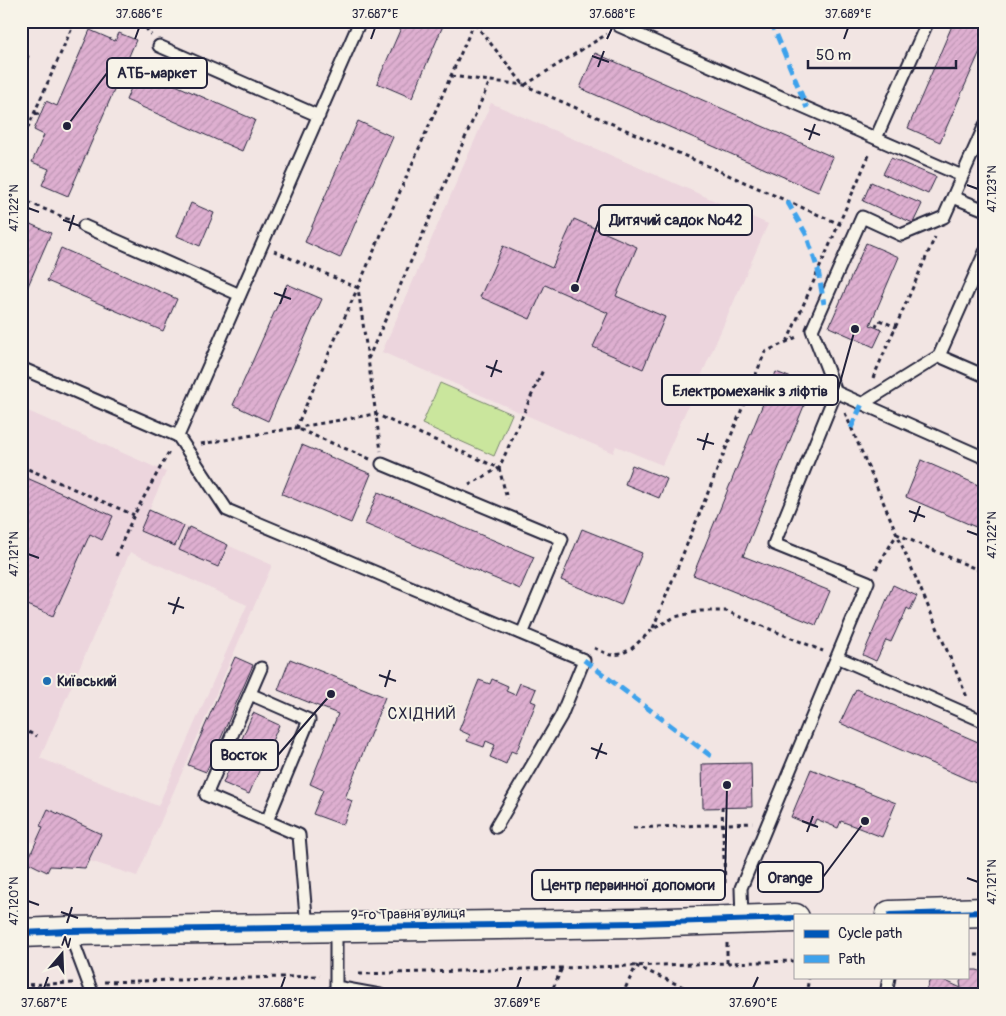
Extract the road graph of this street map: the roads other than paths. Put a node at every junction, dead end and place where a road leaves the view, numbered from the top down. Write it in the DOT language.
graph roads {
  1 [pos="360,21"];
  2 [pos="928,21"];
  3 [pos="619,26"];
  4 [pos="159,46"];
  5 [pos="318,116"];
  6 [pos="985,124"];
  7 [pos="876,138"];
  8 [pos="962,176"];
  9 [pos="953,197"];
  10 [pos="985,210"];
  11 [pos="84,226"];
  12 [pos="985,252"];
  13 [pos="240,295"];
  14 [pos="939,356"];
  15 [pos="21,368"];
  16 [pos="985,376"];
  17 [pos="836,392"];
  18 [pos="862,404"];
  19 [pos="178,436"];
  20 [pos="985,458"];
  21 [pos="382,464"];
  22 [pos="522,634"];
  23 [pos="837,657"];
  24 [pos="261,668"];
  25 [pos="250,694"];
  26 [pos="981,720"];
  27 [pos="267,821"];
  28 [pos="496,827"];
  29 [pos="985,912"];
  30 [pos="927,914"];
  31 [pos="794,918"];
  32 [pos="742,920"];
  33 [pos="307,928"];
  34 [pos="336,928"];
  35 [pos="69,931"];
  36 [pos="21,933"];
  37 [pos="889,978"];
  38 [pos="335,986"];
  39 [pos="93,995"];
  40 [pos="380,995"];
  41 [pos="886,995"];
  1 -- 5 [label="lane"];
  2 -- 7 [label="lane"];
  3 -- 7 [label="lane"];
  4 -- 5 [label="lane"];
  5 -- 13 [label="lane"];
  6 -- 8 [label="lane"];
  7 -- 8 [label="lane"];
  8 -- 9 [label="lane"];
  9 -- 10 [label="lane"];
  9 -- 17 [label="lane"];
  11 -- 13 [label="lane"];
  12 -- 14 [label="lane"];
  13 -- 19 [label="lane"];
  14 -- 16 [label="lane"];
  14 -- 18 [label="lane"];
  15 -- 19 [label="lane"];
  17 -- 18 [label="lane"];
  17 -- 23 [label="lane"];
  18 -- 20 [label="lane"];
  19 -- 22 [label="lane"];
  21 -- 22 [label="lane"];
  22 -- 28 [label="lane"];
  23 -- 26 [label="lane"];
  23 -- 32 [label="lane"];
  24 -- 25 [label="lane"];
  25 -- 27 [label="lane"];
  25 -- 27 [label="lane"];
  27 -- 33 [label="lane"];
  29 -- 30 [label="street"];
  31 -- 32 [label="street, 9-го Травня вулиця"];
  32 -- 34 [label="street, 9-го Травня вулиця"];
  33 -- 34 [label="street, 9-го Травня вулиця"];
  33 -- 35 [label="street, 9-го Травня вулиця"];
  34 -- 38 [label="lane"];
  35 -- 36 [label="street, 9-го Травня вулиця"];
  35 -- 39 [label="lane"];
  37 -- 41 [label="lane"];
  38 -- 40 [label="lane"];
}
